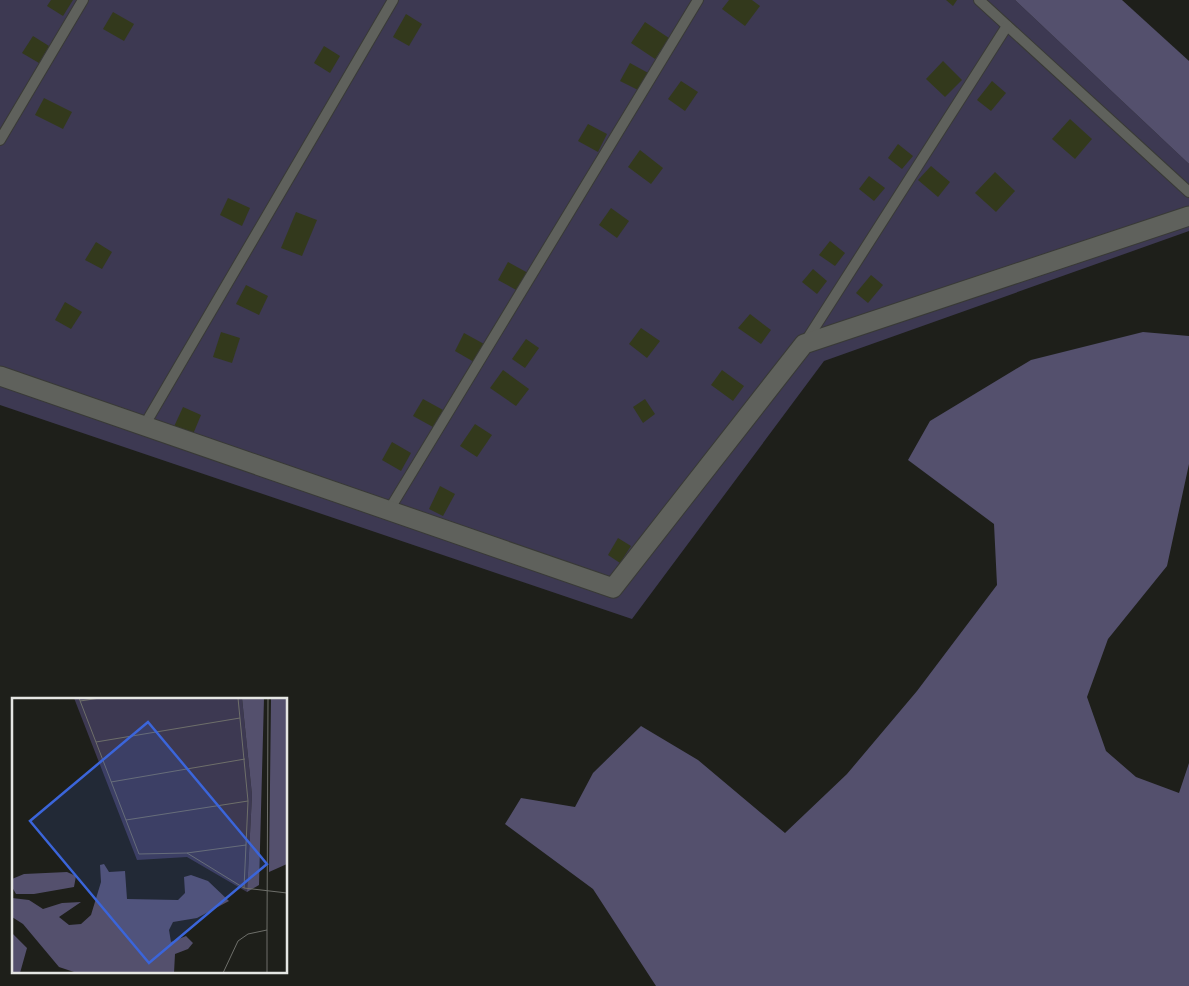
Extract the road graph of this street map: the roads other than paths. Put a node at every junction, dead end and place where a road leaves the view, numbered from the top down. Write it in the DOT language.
graph roads {
  1 [pos="83,0"];
  2 [pos="393,0"];
  3 [pos="698,0"];
  4 [pos="979,0"];
  5 [pos="1007,26"];
  6 [pos="0,140"];
  7 [pos="1189,192"];
  8 [pos="1189,216"];
  9 [pos="804,344"];
  10 [pos="0,376"];
  11 [pos="144,426"];
  12 [pos="389,510"];
  1 -- 6 [label="lane"];
  2 -- 11 [label="lane"];
  3 -- 12 [label="lane"];
  4 -- 5 [label="lane"];
  5 -- 7 [label="lane"];
  5 -- 9 [label="lane"];
  8 -- 9 [label="street"];
  9 -- 12 [label="street"];
  10 -- 11 [label="street"];
  11 -- 12 [label="street"];
}
